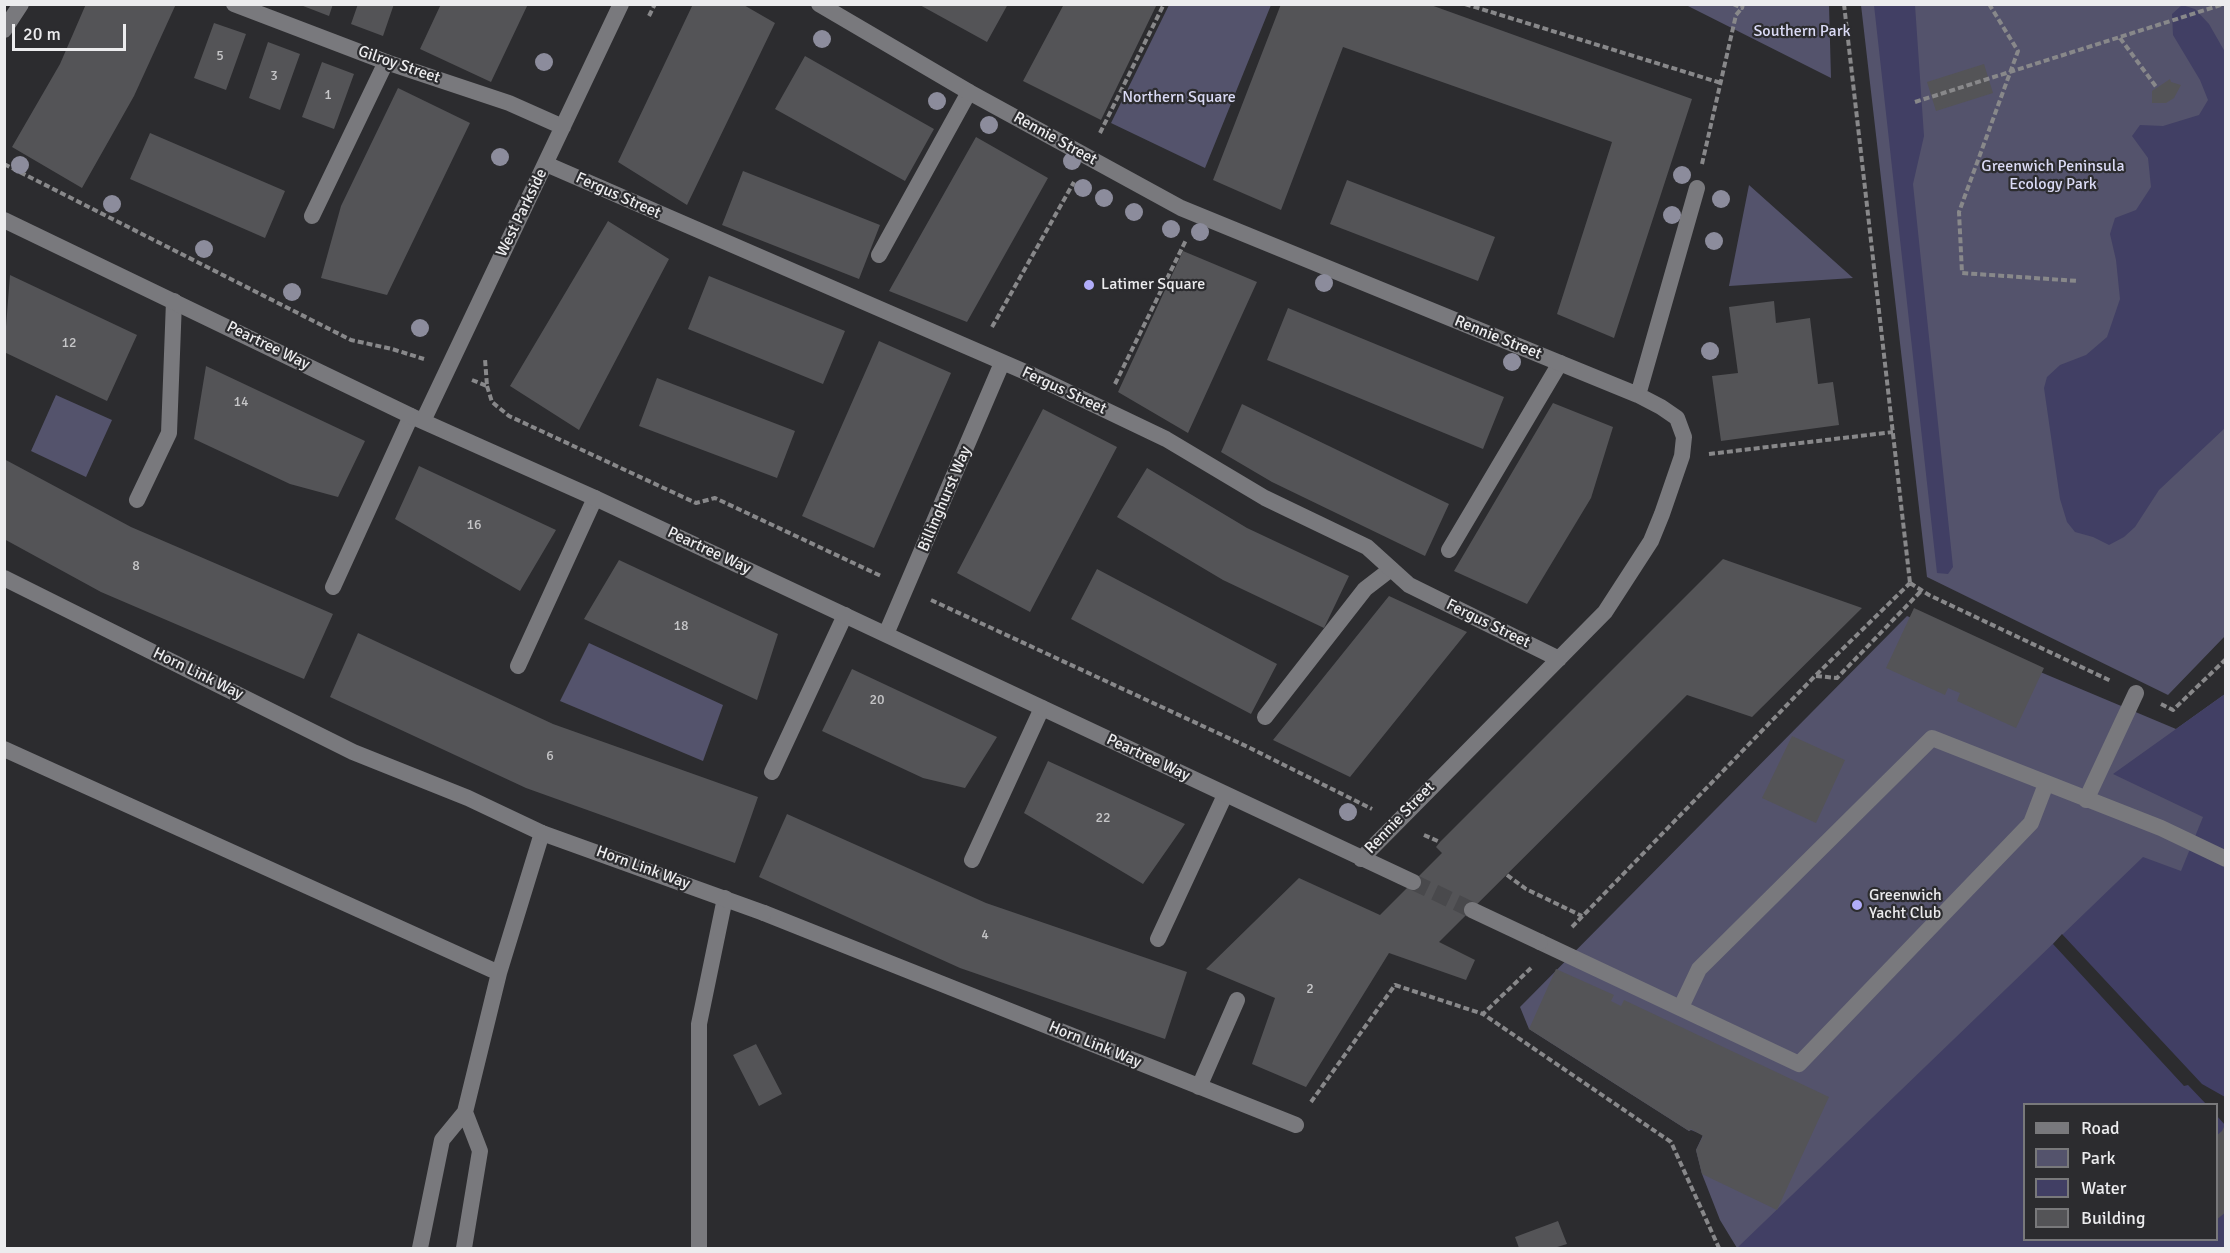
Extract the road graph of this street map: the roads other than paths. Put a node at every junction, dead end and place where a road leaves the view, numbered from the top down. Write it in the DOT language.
graph roads {
  1 [pos="21,4"];
  2 [pos="234,4"];
  3 [pos="621,4"];
  4 [pos="819,4"];
  5 [pos="4,30"];
  6 [pos="386,62"];
  7 [pos="969,92"];
  8 [pos="563,127"];
  9 [pos="546,164"];
  10 [pos="1697,188"];
  11 [pos="312,216"];
  12 [pos="4,220"];
  13 [pos="879,255"];
  14 [pos="174,301"];
  15 [pos="1002,363"];
  16 [pos="1560,363"];
  17 [pos="1638,396"];
  18 [pos="417,419"];
  19 [pos="595,498"];
  20 [pos="137,500"];
  21 [pos="1449,550"];
  22 [pos="1391,568"];
  23 [pos="4,578"];
  24 [pos="333,587"];
  25 [pos="845,615"];
  26 [pos="886,634"];
  27 [pos="1559,659"];
  28 [pos="518,666"];
  29 [pos="2136,693"];
  30 [pos="1042,708"];
  31 [pos="1265,717"];
  32 [pos="4,749"];
  33 [pos="772,772"];
  34 [pos="2046,784"];
  35 [pos="1225,795"];
  36 [pos="2086,800"];
  37 [pos="542,833"];
  38 [pos="1361,859"];
  39 [pos="2226,859"];
  40 [pos="972,861"];
  41 [pos="1413,882"];
  42 [pos="725,898"];
  43 [pos="1472,909"];
  44 [pos="1158,939"];
  45 [pos="499,973"];
  46 [pos="1237,1000"];
  47 [pos="1681,1007"];
  48 [pos="1199,1087"];
  49 [pos="465,1113"];
  50 [pos="1296,1125"];
  51 [pos="420,1248"];
  52 [pos="464,1248"];
  53 [pos="699,1248"];
  1 -- 5 [label="street"];
  2 -- 6 [label="street, Gilroy Street"];
  3 -- 8 [label="street, West Parkside"];
  4 -- 7 [label="street, Rennie Street"];
  6 -- 8 [label="street, Gilroy Street"];
  6 -- 11 [label="street"];
  7 -- 13 [label="street"];
  7 -- 16 [label="street, Rennie Street"];
  8 -- 9 [label="street, West Parkside"];
  9 -- 15 [label="street, Fergus Street"];
  9 -- 18 [label="street, West Parkside"];
  10 -- 17 [label="street"];
  12 -- 14 [label="street, Peartree Way"];
  14 -- 18 [label="street, Peartree Way"];
  14 -- 20 [label="street"];
  15 -- 22 [label="street, Fergus Street"];
  15 -- 26 [label="street, Billinghurst Way"];
  16 -- 17 [label="street, Rennie Street"];
  16 -- 21 [label="street"];
  17 -- 27 [label="street, Rennie Street"];
  18 -- 19 [label="street, Peartree Way"];
  18 -- 24 [label="street, West Parkside"];
  19 -- 25 [label="street, Peartree Way"];
  19 -- 28 [label="street"];
  22 -- 27 [label="street, Fergus Street"];
  22 -- 31 [label="street"];
  23 -- 37 [label="street, Horn Link Way"];
  25 -- 26 [label="street, Peartree Way"];
  25 -- 33 [label="street"];
  26 -- 30 [label="street, Peartree Way"];
  27 -- 38 [label="street, Rennie Street"];
  29 -- 36 [label="street"];
  30 -- 35 [label="street, Peartree Way"];
  30 -- 40 [label="street"];
  32 -- 45 [label="street"];
  34 -- 36 [label="street"];
  34 -- 47 [label="street"];
  34 -- 47 [label="street"];
  35 -- 38 [label="street, Peartree Way"];
  35 -- 44 [label="street"];
  36 -- 39 [label="street"];
  37 -- 42 [label="street, Horn Link Way"];
  37 -- 45 [label="street"];
  38 -- 41 [label="street, Peartree Way"];
  42 -- 48 [label="street, Horn Link Way"];
  42 -- 53 [label="street"];
  43 -- 47 [label="street"];
  45 -- 49 [label="street"];
  46 -- 48 [label="street"];
  48 -- 50 [label="street, Horn Link Way"];
  49 -- 51 [label="street"];
  49 -- 52 [label="street"];
}
